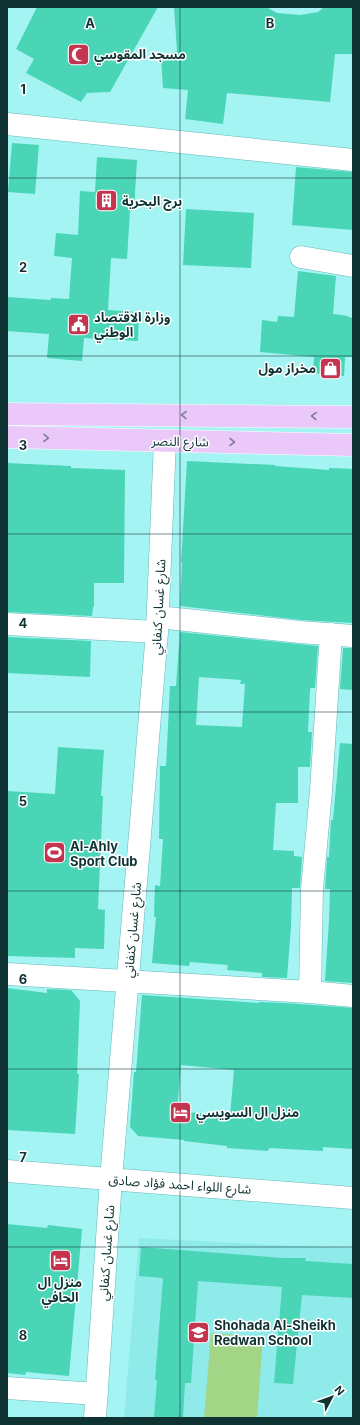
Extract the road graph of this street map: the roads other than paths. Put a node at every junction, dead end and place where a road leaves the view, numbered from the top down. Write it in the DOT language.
graph roads {
  1 [pos="7,124"];
  2 [pos="353,160"];
  3 [pos="300,257"];
  4 [pos="353,266"];
  5 [pos="7,414"];
  6 [pos="353,417"];
  7 [pos="7,437"];
  8 [pos="165,441"];
  9 [pos="353,445"];
  10 [pos="7,624"];
  11 [pos="158,624"];
  12 [pos="331,634"];
  13 [pos="353,636"];
  14 [pos="7,974"];
  15 [pos="127,982"];
  16 [pos="310,992"];
  17 [pos="353,996"];
  18 [pos="7,1171"];
  19 [pos="111,1179"];
  20 [pos="353,1198"];
  21 [pos="7,1388"];
  22 [pos="97,1394"];
  23 [pos="95,1418"];
  1 -- 2 [label="street"];
  3 -- 4 [label="street"];
  6 -- 5 [label="main road, شارع النصر, one-way"];
  7 -- 8 [label="main road, شارع النصر, one-way"];
  8 -- 9 [label="main road, شارع النصر, one-way"];
  8 -- 11 [label="street, شارع غسان كنفاني"];
  10 -- 11 [label="street"];
  11 -- 12 [label="street"];
  11 -- 15 [label="street, شارع غسان كنفاني"];
  12 -- 13 [label="street"];
  12 -- 16 [label="street"];
  14 -- 15 [label="street"];
  15 -- 16 [label="street"];
  15 -- 19 [label="street, شارع غسان كنفاني"];
  16 -- 17 [label="street"];
  18 -- 19 [label="street, شارع اللواء احمد فؤاد صادق"];
  19 -- 20 [label="street, شارع اللواء احمد فؤاد صادق"];
  19 -- 22 [label="street, شارع غسان كنفاني"];
  21 -- 22 [label="street"];
  22 -- 23 [label="street, شارع غسان كنفاني"];
}
